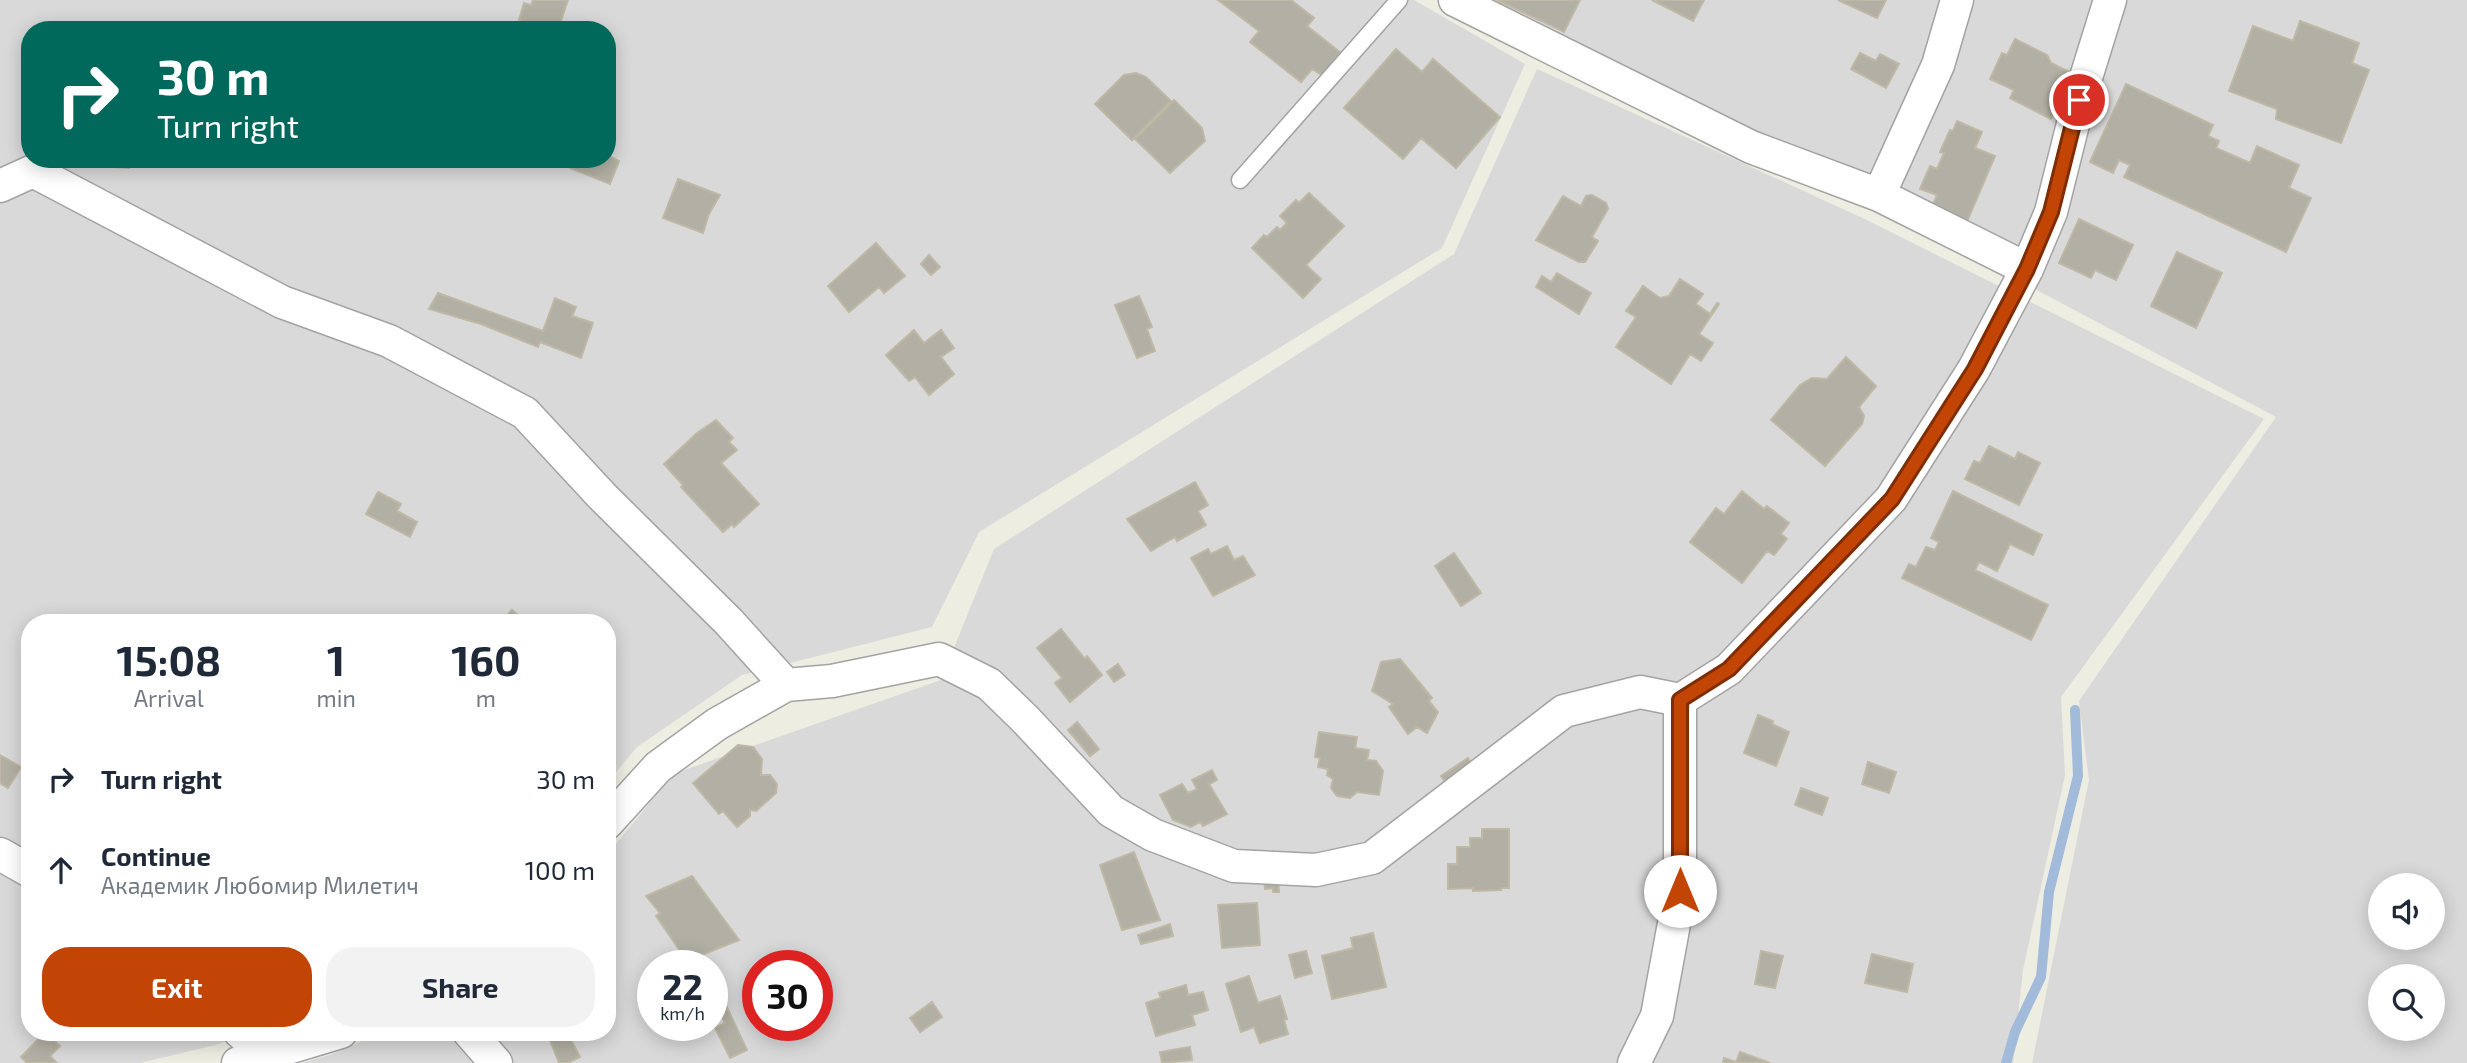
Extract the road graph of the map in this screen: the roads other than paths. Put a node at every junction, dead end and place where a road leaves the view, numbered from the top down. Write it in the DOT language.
graph roads {
  1 [pos="1399,0"];
  2 [pos="1455,0"];
  3 [pos="1957,0"];
  4 [pos="2110,0"];
  5 [pos="1240,180"];
  6 [pos="0,186"];
  7 [pos="1879,195"];
  8 [pos="2027,269"];
  9 [pos="786,685"];
  10 [pos="1680,700"];
  11 [pos="616,813"];
  12 [pos="0,854"];
  13 [pos="21,866"];
  14 [pos="244,1041"];
  15 [pos="311,1041"];
  16 [pos="477,1041"];
  17 [pos="252,1059"];
  18 [pos="496,1063"];
  19 [pos="1634,1063"];
  1 -- 5 [label="lane"];
  2 -- 7 [label="street"];
  3 -- 7 [label="street"];
  4 -- 8 [label="street"];
  6 -- 9 [label="street"];
  7 -- 8 [label="street"];
  8 -- 10 [label="street"];
  9 -- 10 [label="street"];
  9 -- 11 [label="street"];
  10 -- 19 [label="street"];
  12 -- 13 [label="street"];
  14 -- 17 [label="street"];
  15 -- 17 [label="street"];
  16 -- 18 [label="street"];
}
